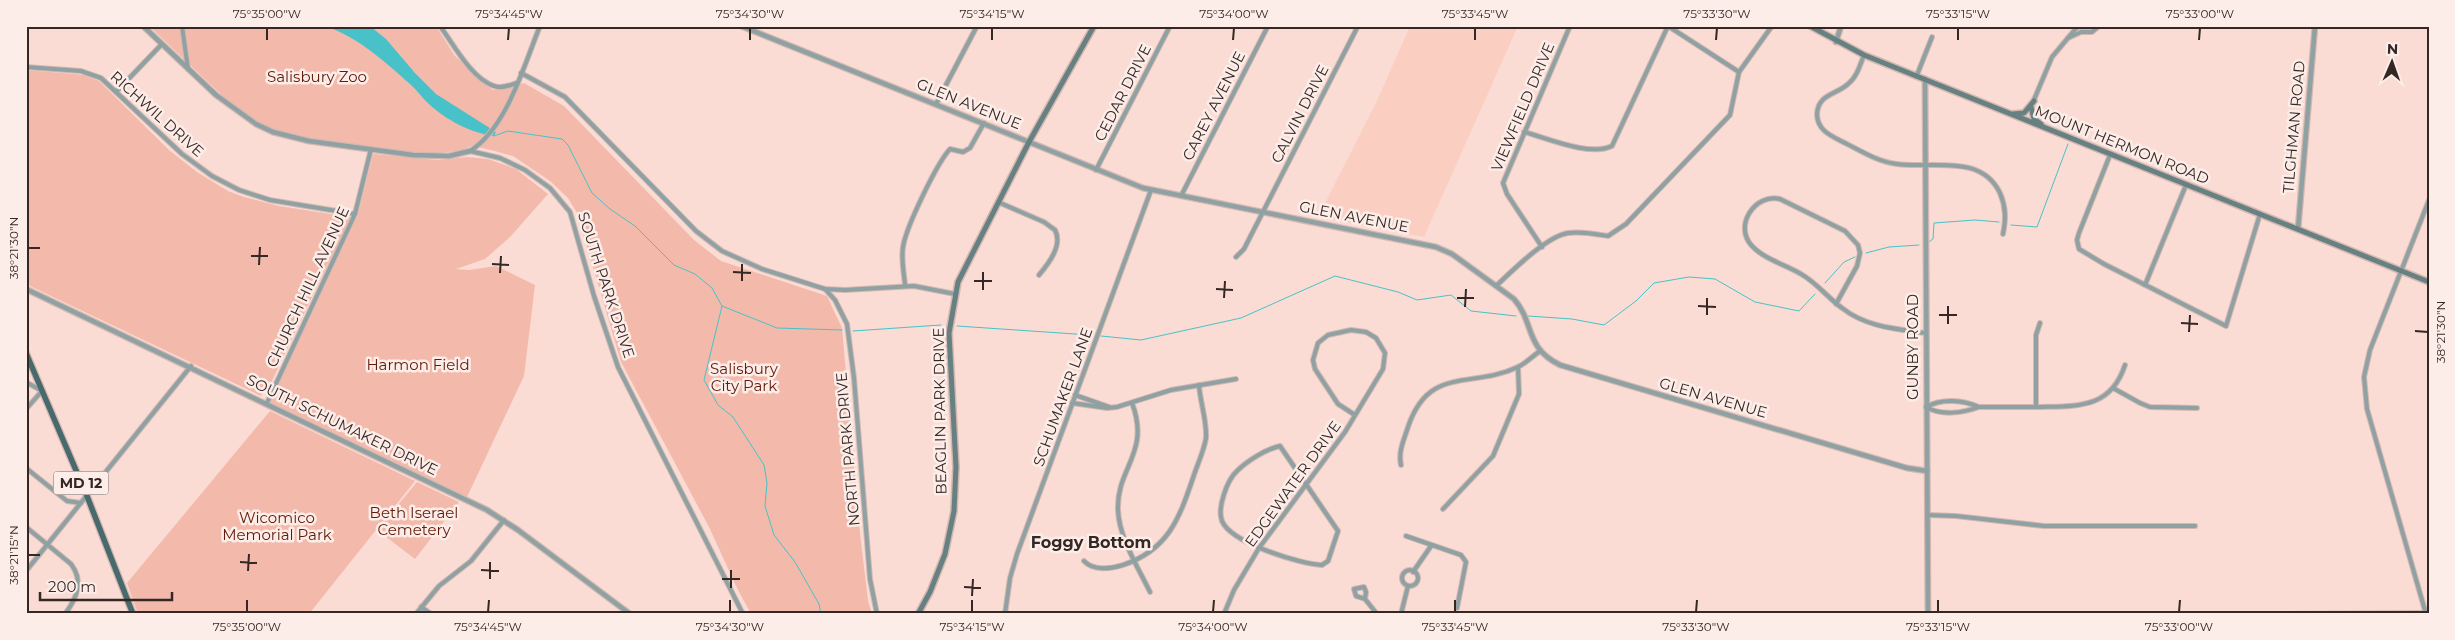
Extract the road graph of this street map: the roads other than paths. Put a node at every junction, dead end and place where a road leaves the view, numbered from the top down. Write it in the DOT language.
graph roads {
  1 [pos="143,26"];
  2 [pos="182,26"];
  3 [pos="440,26"];
  4 [pos="540,26"];
  5 [pos="740,26"];
  6 [pos="977,26"];
  7 [pos="1094,26"];
  8 [pos="1170,26"];
  9 [pos="1268,26"];
  10 [pos="1358,26"];
  11 [pos="1570,26"];
  12 [pos="1668,26"];
  13 [pos="1772,26"];
  14 [pos="1810,26"];
  15 [pos="1841,26"];
  16 [pos="2078,26"];
  17 [pos="2082,26"];
  18 [pos="2099,26"];
  19 [pos="2315,26"];
  20 [pos="2086,31"];
  21 [pos="1932,37"];
  22 [pos="2066,40"];
  23 [pos="1836,42"];
  24 [pos="161,44"];
  25 [pos="1864,54"];
  26 [pos="26,67"];
  27 [pos="188,68"];
  28 [pos="1739,72"];
  29 [pos="521,73"];
  30 [pos="1917,76"];
  31 [pos="1925,79"];
  32 [pos="517,83"];
  33 [pos="116,92"];
  34 [pos="2034,101"];
  35 [pos="936,104"];
  36 [pos="2031,107"];
  37 [pos="2009,114"];
  38 [pos="2026,120"];
  39 [pos="984,123"];
  40 [pos="2045,128"];
  41 [pos="1524,132"];
  42 [pos="1029,142"];
  43 [pos="371,149"];
  44 [pos="470,151"];
  45 [pos="2110,154"];
  46 [pos="1926,165"];
  47 [pos="1096,170"];
  48 [pos="2186,185"];
  49 [pos="1151,190"];
  50 [pos="1181,196"];
  51 [pos="2429,200"];
  52 [pos="998,202"];
  53 [pos="1263,212"];
  54 [pos="355,214"];
  55 [pos="2260,214"];
  56 [pos="2298,229"];
  57 [pos="2003,234"];
  58 [pos="1542,247"];
  59 [pos="1236,257"];
  60 [pos="2400,270"];
  61 [pos="1039,275"];
  62 [pos="2429,282"];
  63 [pos="905,285"];
  64 [pos="2144,285"];
  65 [pos="1496,286"];
  66 [pos="26,288"];
  67 [pos="825,289"];
  68 [pos="955,294"];
  69 [pos="1836,304"];
  70 [pos="2040,323"];
  71 [pos="1925,333"];
  72 [pos="1540,351"];
  73 [pos="26,353"];
  74 [pos="2125,365"];
  75 [pos="191,366"];
  76 [pos="1518,368"];
  77 [pos="1236,379"];
  78 [pos="26,382"];
  79 [pos="1198,385"];
  80 [pos="2113,388"];
  81 [pos="42,391"];
  82 [pos="1075,395"];
  83 [pos="266,402"];
  84 [pos="1072,403"];
  85 [pos="1132,403"];
  86 [pos="1926,407"];
  87 [pos="1979,407"];
  88 [pos="2036,407"];
  89 [pos="1112,408"];
  90 [pos="2197,408"];
  91 [pos="26,409"];
  92 [pos="1355,415"];
  93 [pos="1401,465"];
  94 [pos="26,468"];
  95 [pos="1927,471"];
  96 [pos="1305,483"];
  97 [pos="87,496"];
  98 [pos="81,503"];
  99 [pos="1443,509"];
  100 [pos="1927,515"];
  101 [pos="504,520"];
  102 [pos="2196,526"];
  103 [pos="26,527"];
  104 [pos="1406,536"];
  105 [pos="48,545"];
  106 [pos="1430,546"];
  107 [pos="1259,548"];
  108 [pos="1084,560"];
  109 [pos="1135,560"];
  110 [pos="26,571"];
  111 [pos="1413,572"];
  112 [pos="1408,586"];
  113 [pos="1150,592"];
  114 [pos="1365,599"];
  115 [pos="422,607"];
  116 [pos="1457,608"];
  117 [pos="2341,613"];
  118 [pos="2426,613"];
  119 [pos="65,614"];
  120 [pos="133,614"];
  121 [pos="416,614"];
  122 [pos="430,614"];
  123 [pos="630,614"];
  124 [pos="743,614"];
  125 [pos="877,614"];
  126 [pos="918,614"];
  127 [pos="1005,614"];
  128 [pos="1224,614"];
  129 [pos="1377,614"];
  130 [pos="1401,614"];
  131 [pos="1928,614"];
  132 [pos="2284,614"];
  1 -- 24 [label="street, SOUTH PARK DRIVE"];
  2 -- 27 [label="street"];
  3 -- 32 [label="street"];
  4 -- 29 [label="street"];
  5 -- 35 [label="street, GLEN AVENUE"];
  6 -- 35 [label="street"];
  7 -- 42 [label="main road, BEAGLIN PARK DRIVE"];
  8 -- 47 [label="street, CEDAR DRIVE"];
  9 -- 50 [label="street, CAREY AVENUE"];
  10 -- 53 [label="street, CALVIN DRIVE"];
  11 -- 41 [label="street, VIEWFIELD DRIVE"];
  12 -- 28 [label="street"];
  12 -- 41 [label="street"];
  13 -- 28 [label="street"];
  14 -- 23 [label="main road, MOUNT HERMON ROAD"];
  15 -- 23 [label="street"];
  16 -- 22 [label="street"];
  17 -- 20 [label="street"];
  18 -- 20 [label="street"];
  19 -- 56 [label="street, TILGHMAN ROAD"];
  20 -- 22 [label="street"];
  21 -- 30 [label="street"];
  22 -- 34 [label="street"];
  23 -- 25 [label="main road, MOUNT HERMON ROAD"];
  24 -- 27 [label="street, SOUTH PARK DRIVE"];
  24 -- 33 [label="street"];
  25 -- 30 [label="main road, MOUNT HERMON ROAD"];
  25 -- 46 [label="street"];
  26 -- 33 [label="street, RICHWIL DRIVE"];
  27 -- 43 [label="street, SOUTH PARK DRIVE"];
  28 -- 58 [label="street"];
  29 -- 32 [label="street"];
  29 -- 67 [label="street"];
  30 -- 31 [label="main road, MOUNT HERMON ROAD"];
  31 -- 37 [label="main road, MOUNT HERMON ROAD"];
  31 -- 46 [label="street, GUNBY ROAD"];
  32 -- 44 [label="street"];
  33 -- 54 [label="street, RICHWIL DRIVE"];
  34 -- 36 [label="street"];
  34 -- 37 [label="main road"];
  35 -- 39 [label="street, GLEN AVENUE"];
  36 -- 38 [label="street"];
  36 -- 40 [label="main road"];
  37 -- 38 [label="main road, MOUNT HERMON ROAD"];
  38 -- 40 [label="main road, MOUNT HERMON ROAD"];
  39 -- 42 [label="street, GLEN AVENUE"];
  39 -- 63 [label="street"];
  40 -- 45 [label="main road, MOUNT HERMON ROAD"];
  41 -- 58 [label="street, VIEWFIELD DRIVE"];
  42 -- 47 [label="street, GLEN AVENUE"];
  42 -- 52 [label="main road, BEAGLIN PARK DRIVE"];
  43 -- 44 [label="street, SOUTH PARK DRIVE"];
  43 -- 54 [label="street, CHURCH HILL AVENUE"];
  44 -- 124 [label="street, SOUTH PARK DRIVE"];
  45 -- 48 [label="main road, MOUNT HERMON ROAD"];
  45 -- 64 [label="street"];
  46 -- 57 [label="street"];
  46 -- 71 [label="street, GUNBY ROAD"];
  47 -- 49 [label="street, GLEN AVENUE"];
  48 -- 55 [label="main road, MOUNT HERMON ROAD"];
  48 -- 64 [label="street"];
  49 -- 50 [label="street, GLEN AVENUE"];
  49 -- 82 [label="street, SCHUMAKER LANE"];
  50 -- 53 [label="street, GLEN AVENUE"];
  51 -- 60 [label="street"];
  52 -- 61 [label="street"];
  52 -- 68 [label="main road, BEAGLIN PARK DRIVE"];
  53 -- 59 [label="street, CALVIN DRIVE"];
  53 -- 65 [label="street, GLEN AVENUE"];
  54 -- 83 [label="street, CHURCH HILL AVENUE"];
  55 -- 56 [label="main road, MOUNT HERMON ROAD"];
  55 -- 64 [label="street"];
  56 -- 60 [label="main road, MOUNT HERMON ROAD"];
  58 -- 65 [label="street"];
  60 -- 62 [label="main road, MOUNT HERMON ROAD"];
  60 -- 118 [label="street"];
  63 -- 67 [label="street"];
  63 -- 68 [label="street"];
  65 -- 72 [label="street, GLEN AVENUE"];
  66 -- 75 [label="street, SOUTH SCHUMAKER DRIVE"];
  67 -- 125 [label="street, NORTH PARK DRIVE"];
  68 -- 126 [label="main road, BEAGLIN PARK DRIVE"];
  69 -- 69 [label="street"];
  69 -- 71 [label="street"];
  70 -- 88 [label="street"];
  71 -- 86 [label="street, GUNBY ROAD"];
  72 -- 76 [label="street"];
  72 -- 95 [label="street, GLEN AVENUE"];
  73 -- 81 [label="main road, MD 12"];
  74 -- 80 [label="street"];
  75 -- 83 [label="street, SOUTH SCHUMAKER DRIVE"];
  75 -- 97 [label="street"];
  76 -- 93 [label="street"];
  76 -- 99 [label="street"];
  77 -- 79 [label="street"];
  78 -- 81 [label="street"];
  79 -- 85 [label="street"];
  79 -- 109 [label="street"];
  80 -- 88 [label="street"];
  80 -- 90 [label="street"];
  81 -- 91 [label="street"];
  81 -- 97 [label="main road, MD 12"];
  82 -- 84 [label="street, SCHUMAKER LANE"];
  82 -- 89 [label="street"];
  83 -- 101 [label="street, SOUTH SCHUMAKER DRIVE"];
  84 -- 89 [label="street"];
  84 -- 127 [label="street, SCHUMAKER LANE"];
  85 -- 89 [label="street"];
  85 -- 109 [label="street"];
  86 -- 87 [label="street"];
  86 -- 87 [label="street"];
  86 -- 95 [label="street, GUNBY ROAD"];
  87 -- 88 [label="street"];
  92 -- 92 [label="street, EDGEWATER DRIVE"];
  92 -- 96 [label="street, EDGEWATER DRIVE"];
  94 -- 98 [label="street"];
  95 -- 100 [label="street, GUNBY ROAD"];
  96 -- 107 [label="street, EDGEWATER DRIVE"];
  96 -- 107 [label="street"];
  96 -- 107 [label="street"];
  97 -- 98 [label="street"];
  97 -- 120 [label="main road, MD 12"];
  98 -- 105 [label="street"];
  100 -- 102 [label="street"];
  100 -- 131 [label="street, GUNBY ROAD"];
  101 -- 115 [label="street"];
  101 -- 123 [label="street, SOUTH SCHUMAKER DRIVE"];
  103 -- 105 [label="street"];
  104 -- 106 [label="street"];
  105 -- 110 [label="street"];
  105 -- 119 [label="street"];
  106 -- 111 [label="street"];
  106 -- 116 [label="street"];
  107 -- 128 [label="street, EDGEWATER DRIVE"];
  108 -- 109 [label="street"];
  109 -- 113 [label="street"];
  111 -- 112 [label="street"];
  111 -- 112 [label="street"];
  112 -- 130 [label="street"];
  114 -- 129 [label="street"];
  115 -- 121 [label="street"];
  115 -- 122 [label="street"];
  117 -- 118 [label="street"];
  117 -- 132 [label="street"];
}
